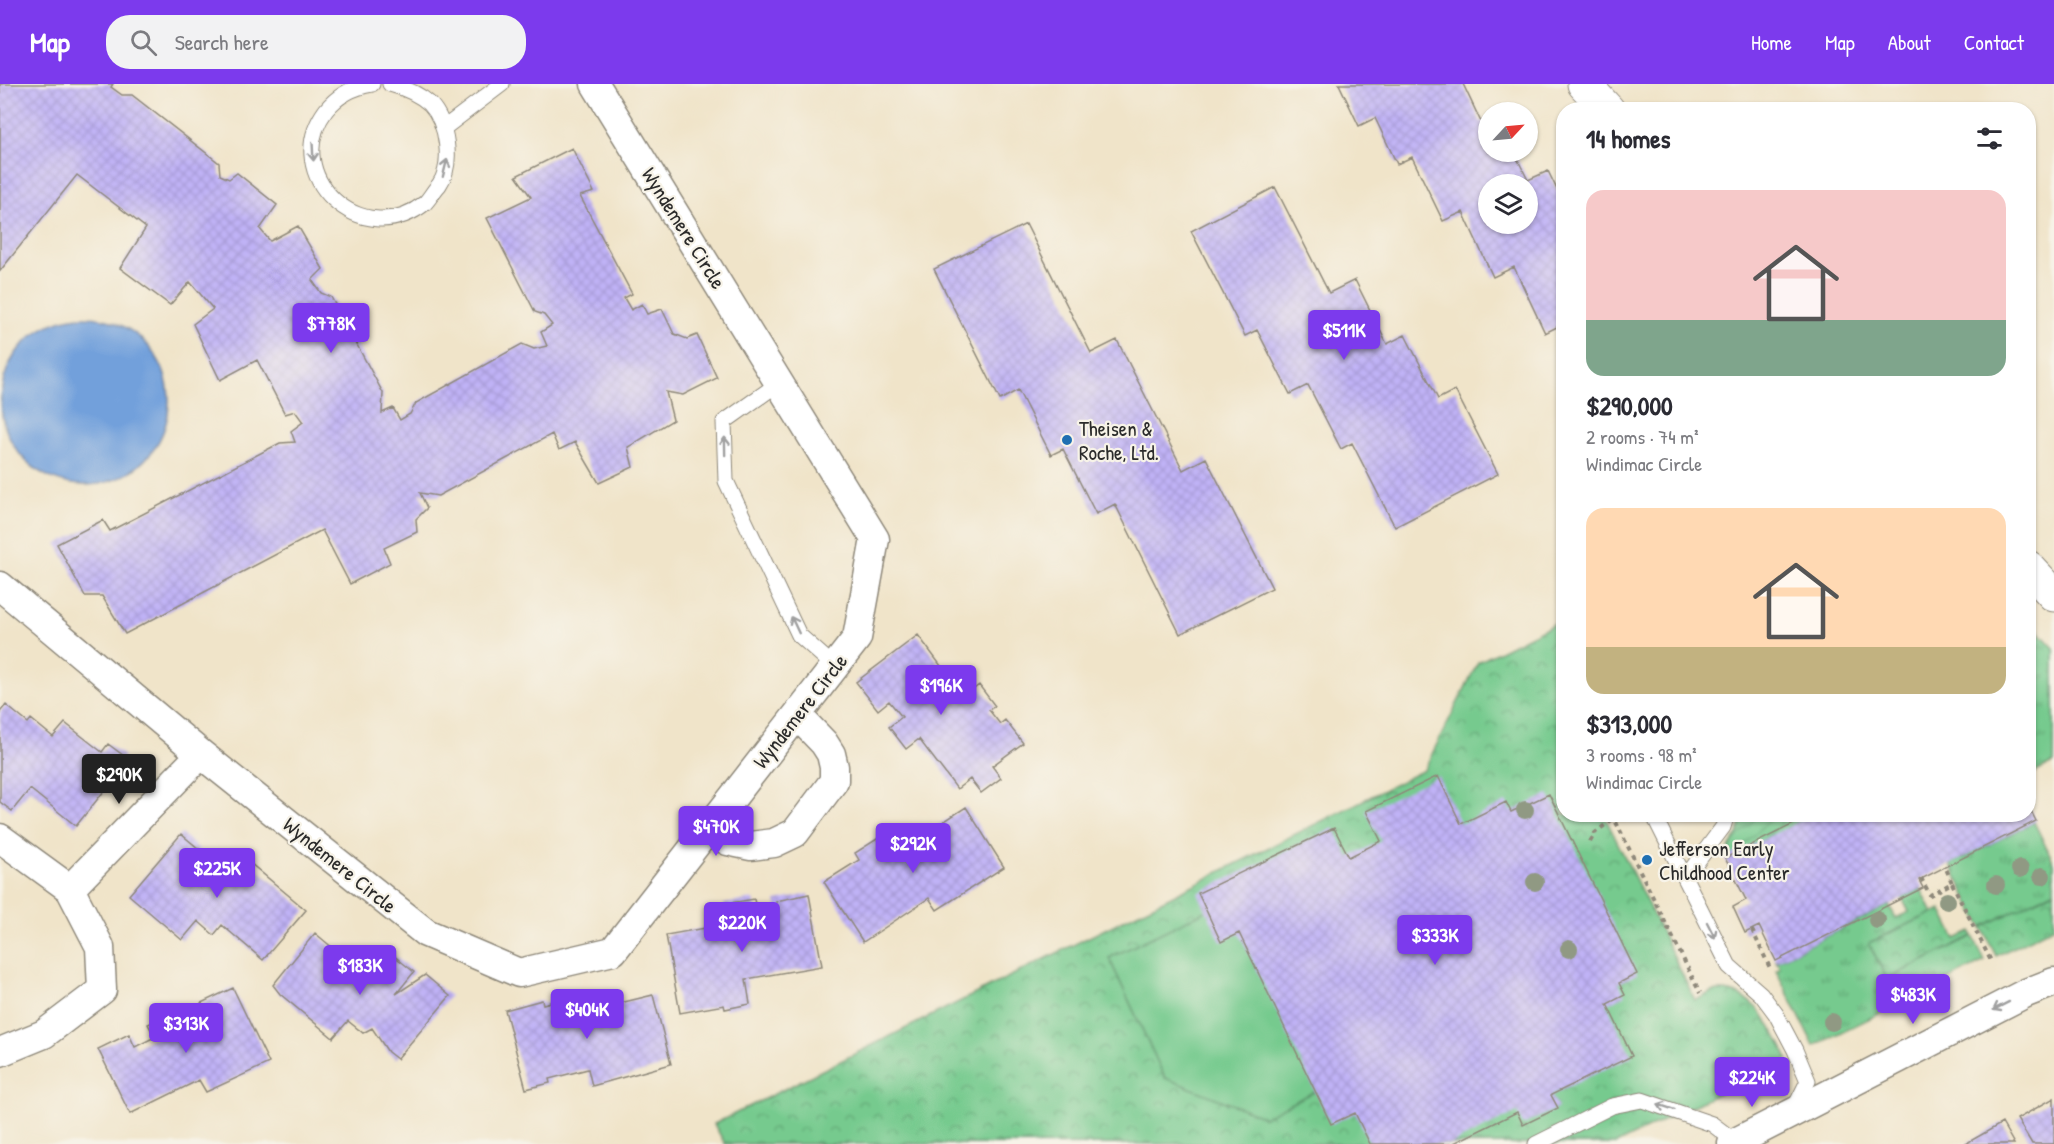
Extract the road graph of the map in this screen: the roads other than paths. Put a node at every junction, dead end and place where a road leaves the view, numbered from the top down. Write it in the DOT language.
graph roads {
  1 [pos="372,84"];
  2 [pos="390,84"];
  3 [pos="502,84"];
  4 [pos="596,84"];
  5 [pos="1584,84"];
  6 [pos="412,86"];
  7 [pos="1601,102"];
  8 [pos="444,128"];
  9 [pos="779,382"];
  10 [pos="2036,576"];
  11 [pos="0,586"];
  12 [pos="2054,595"];
  13 [pos="835,667"];
  14 [pos="797,715"];
  15 [pos="201,754"];
  16 [pos="1657,822"];
  17 [pos="1725,822"];
  18 [pos="707,829"];
  19 [pos="0,837"];
  20 [pos="1685,878"];
  21 [pos="70,889"];
  22 [pos="2054,982"];
  23 [pos="0,1052"];
  24 [pos="1793,1112"];
  25 [pos="1734,1143"];
  26 [pos="1536,1144"];
  1 -- 8 [label="lane, one-way"];
  2 -- 6 [label="lane"];
  3 -- 8 [label="lane"];
  4 -- 9 [label="street, Wyndemere Circle"];
  5 -- 7 [label="street"];
  6 -- 8 [label="lane"];
  9 -- 13 [label="street, Wyndemere Circle"];
  13 -- 9 [label="lane, one-way"];
  10 -- 12 [label="street"];
  11 -- 15 [label="street, Wyndemere Circle"];
  13 -- 14 [label="street, Wyndemere Circle"];
  14 -- 18 [label="street, Wyndemere Circle"];
  14 -- 18 [label="street"];
  15 -- 18 [label="street, Wyndemere Circle"];
  15 -- 21 [label="street"];
  16 -- 20 [label="lane"];
  17 -- 20 [label="lane"];
  19 -- 21 [label="street"];
  20 -- 24 [label="lane, one-way"];
  21 -- 23 [label="street"];
  22 -- 24 [label="street, one-way"];
  24 -- 25 [label="street"];
  25 -- 26 [label="lane, one-way"];
}
